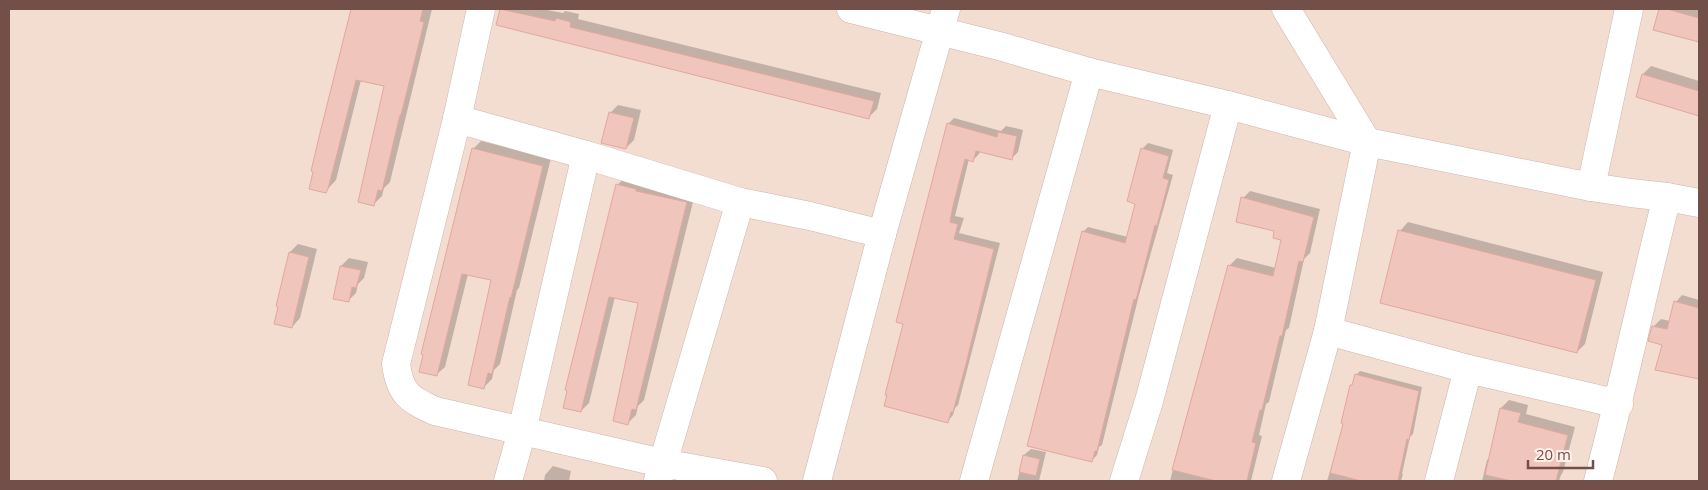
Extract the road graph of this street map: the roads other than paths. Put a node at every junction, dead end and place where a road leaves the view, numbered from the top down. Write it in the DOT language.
graph roads {
  1 [pos="481,9"];
  2 [pos="852,9"];
  3 [pos="1286,9"];
  4 [pos="1629,9"];
  5 [pos="943,20"];
  6 [pos="1089,72"];
  7 [pos="1228,105"];
  8 [pos="457,118"];
  9 [pos="1367,142"];
  10 [pos="586,155"];
  11 [pos="1591,187"];
  12 [pos="1666,196"];
  13 [pos="740,202"];
  14 [pos="1699,203"];
  15 [pos="882,234"];
  16 [pos="1328,332"];
  17 [pos="1468,369"];
  18 [pos="1619,404"];
  19 [pos="522,431"];
  20 [pos="660,472"];
  21 [pos="508,481"];
  22 [pos="763,481"];
  23 [pos="817,481"];
  24 [pos="974,481"];
  25 [pos="1124,481"];
  26 [pos="1286,481"];
  27 [pos="1439,481"];
  28 [pos="1598,481"];
  1 -- 8 [label="street"];
  2 -- 5 [label="street"];
  3 -- 9 [label="street"];
  4 -- 11 [label="street"];
  5 -- 6 [label="street"];
  5 -- 15 [label="street"];
  6 -- 7 [label="street"];
  6 -- 24 [label="street"];
  7 -- 9 [label="street"];
  7 -- 25 [label="street"];
  8 -- 10 [label="street"];
  8 -- 19 [label="street"];
  9 -- 11 [label="street"];
  9 -- 16 [label="street"];
  10 -- 13 [label="street"];
  10 -- 19 [label="street"];
  11 -- 12 [label="street"];
  12 -- 14 [label="street"];
  12 -- 18 [label="street"];
  13 -- 15 [label="street"];
  13 -- 20 [label="street"];
  15 -- 23 [label="street"];
  16 -- 17 [label="street"];
  16 -- 26 [label="street"];
  17 -- 18 [label="street"];
  17 -- 27 [label="street"];
  18 -- 28 [label="street"];
  19 -- 20 [label="street"];
  19 -- 21 [label="street"];
  20 -- 22 [label="street"];
}
